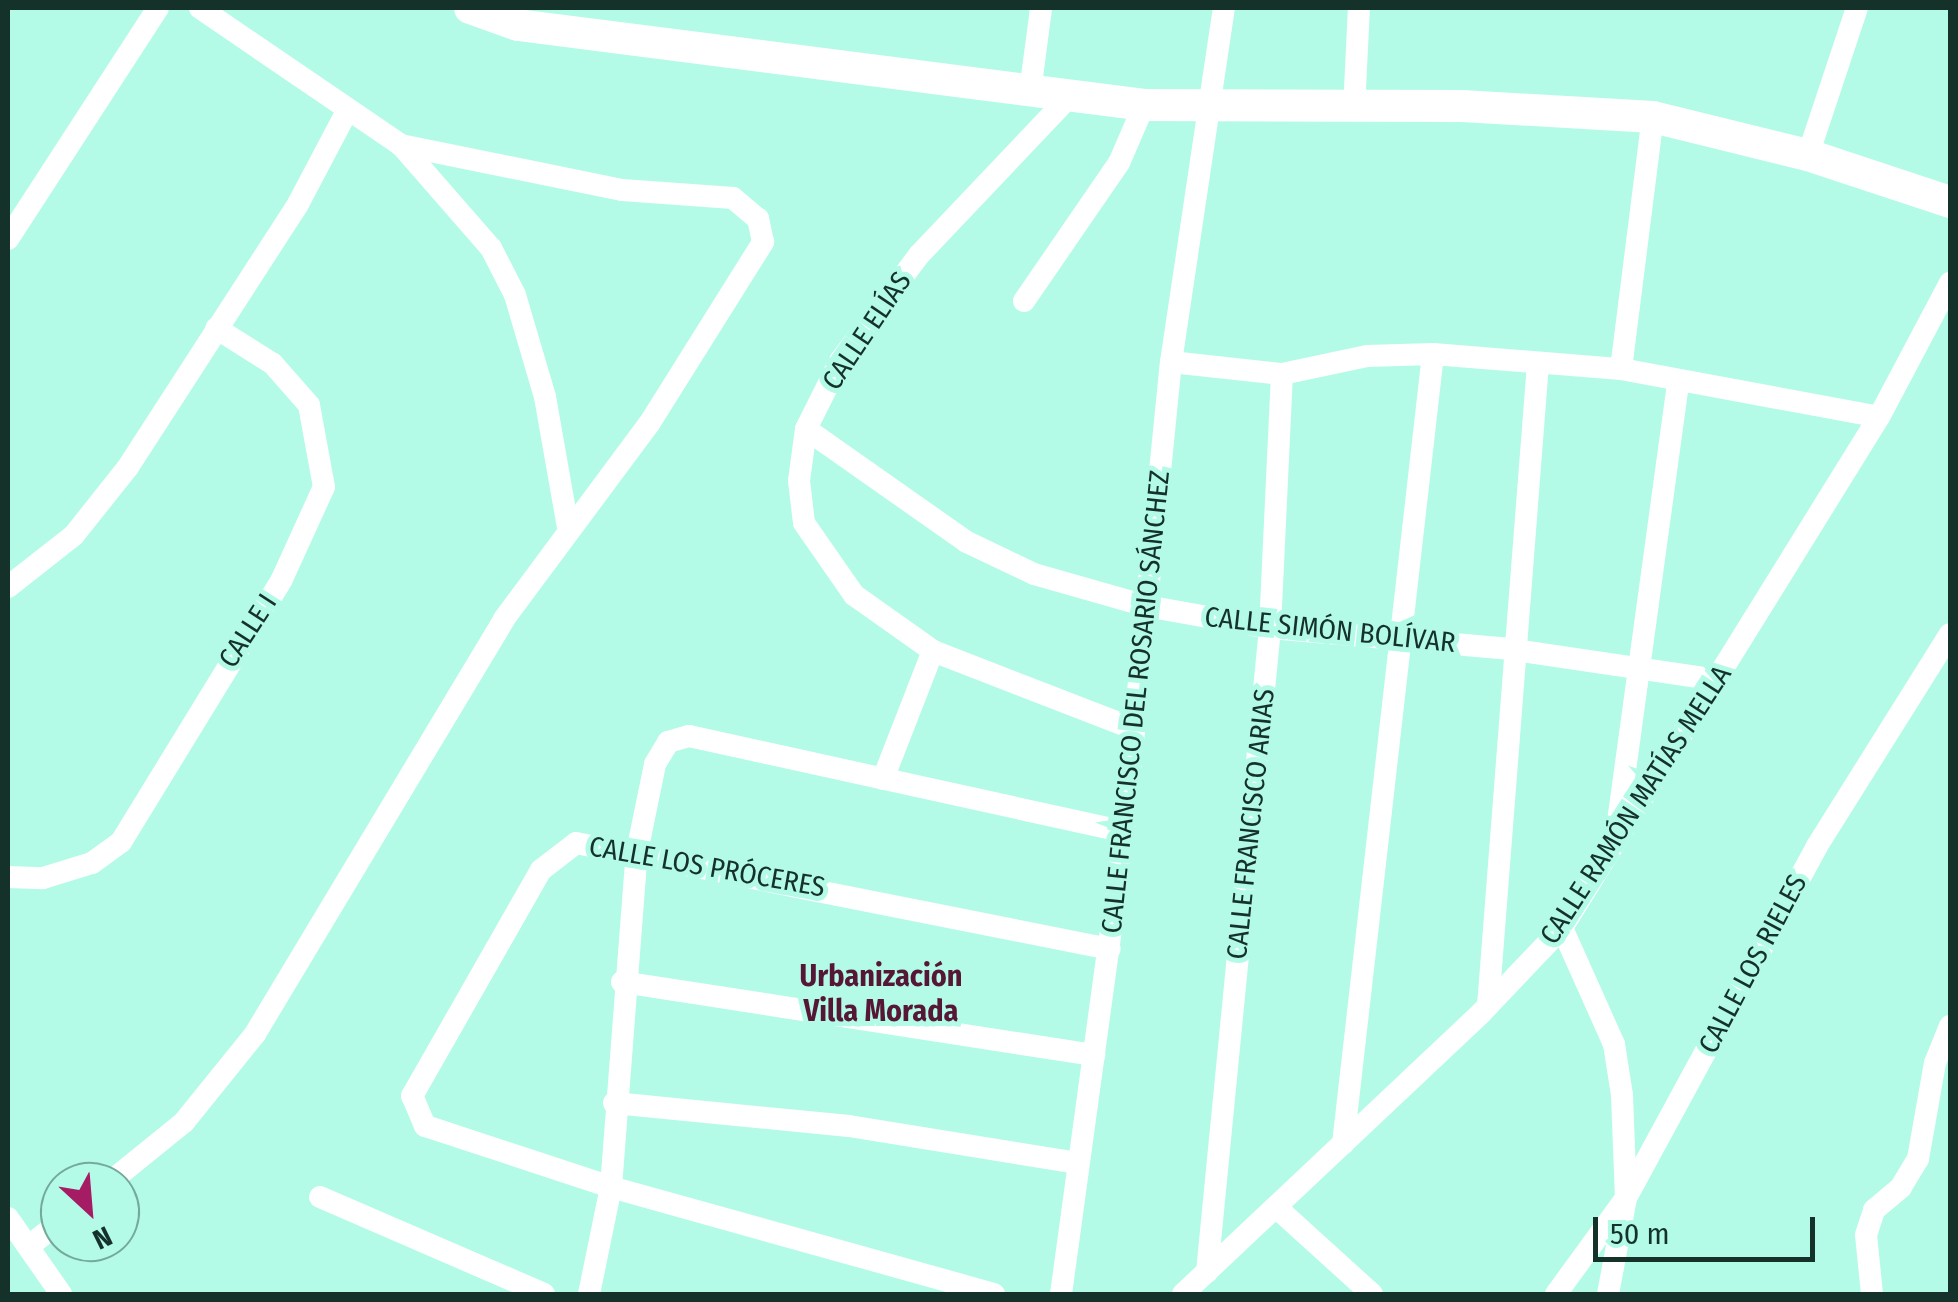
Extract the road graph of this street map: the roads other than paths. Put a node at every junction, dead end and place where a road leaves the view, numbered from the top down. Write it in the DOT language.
graph roads {
  1 [pos="158,8"];
  2 [pos="200,8"];
  3 [pos="470,8"];
  4 [pos="1041,8"];
  5 [pos="1224,8"];
  6 [pos="1359,8"];
  7 [pos="1857,8"];
  8 [pos="1030,92"];
  9 [pos="1069,98"];
  10 [pos="1144,105"];
  11 [pos="348,109"];
  12 [pos="1207,109"];
  13 [pos="1354,109"];
  14 [pos="1653,116"];
  15 [pos="401,144"];
  16 [pos="1808,155"];
  17 [pos="1950,202"];
  18 [pos="8,239"];
  19 [pos="1950,282"];
  20 [pos="1024,301"];
  21 [pos="216,328"];
  22 [pos="1434,354"];
  23 [pos="1171,362"];
  24 [pos="1538,363"];
  25 [pos="1622,369"];
  26 [pos="1282,374"];
  27 [pos="1678,382"];
  28 [pos="1879,417"];
  29 [pos="806,429"];
  30 [pos="568,528"];
  31 [pos="8,587"];
  32 [pos="1146,606"];
  33 [pos="1270,628"];
  34 [pos="1950,634"];
  35 [pos="1400,638"];
  36 [pos="933,650"];
  37 [pos="1520,651"];
  38 [pos="1639,666"];
  39 [pos="1719,680"];
  40 [pos="1134,729"];
  41 [pos="884,779"];
  42 [pos="1124,832"];
  43 [pos="1616,836"];
  44 [pos="638,852"];
  45 [pos="8,877"];
  46 [pos="1562,928"];
  47 [pos="1110,949"];
  48 [pos="622,982"];
  49 [pos="1488,1006"];
  50 [pos="1950,1026"];
  51 [pos="1094,1055"];
  52 [pos="614,1103"];
  53 [pos="1342,1144"];
  54 [pos="135,1162"];
  55 [pos="1077,1163"];
  56 [pos="611,1187"];
  57 [pos="320,1197"];
  58 [pos="1626,1198"];
  59 [pos="1276,1208"];
  60 [pos="8,1218"];
  61 [pos="40,1237"];
  62 [pos="29,1246"];
  63 [pos="1207,1272"];
  64 [pos="60,1294"];
  65 [pos="544,1294"];
  66 [pos="589,1294"];
  67 [pos="994,1294"];
  68 [pos="1061,1294"];
  69 [pos="1183,1294"];
  70 [pos="1372,1294"];
  71 [pos="1556,1294"];
  72 [pos="1608,1294"];
  73 [pos="1872,1294"];
  1 -- 18 [label="street"];
  2 -- 11 [label="street"];
  3 -- 8 [label="street"];
  4 -- 8 [label="street"];
  5 -- 12 [label="street, CALLE FRANCISCO DEL ROSARIO SÁNCHEZ"];
  6 -- 13 [label="street"];
  7 -- 16 [label="street"];
  8 -- 9 [label="street"];
  9 -- 10 [label="street"];
  9 -- 29 [label="street, CALLE ELÍAS"];
  10 -- 12 [label="street"];
  10 -- 20 [label="street"];
  11 -- 15 [label="street"];
  11 -- 21 [label="street"];
  12 -- 13 [label="street"];
  12 -- 23 [label="street, CALLE FRANCISCO DEL ROSARIO SÁNCHEZ"];
  13 -- 14 [label="street"];
  14 -- 16 [label="street"];
  14 -- 25 [label="street"];
  15 -- 30 [label="street"];
  15 -- 30 [label="street"];
  16 -- 17 [label="street"];
  19 -- 28 [label="street, CALLE RAMÓN MATÍAS MELLA"];
  21 -- 31 [label="street"];
  21 -- 45 [label="street, CALLE I"];
  22 -- 24 [label="street"];
  22 -- 26 [label="street"];
  22 -- 35 [label="street"];
  23 -- 26 [label="street"];
  23 -- 32 [label="street, CALLE FRANCISCO DEL ROSARIO SÁNCHEZ"];
  24 -- 25 [label="street"];
  24 -- 37 [label="street"];
  25 -- 27 [label="street"];
  26 -- 33 [label="street, CALLE FRANCISCO ARIAS"];
  27 -- 28 [label="street"];
  27 -- 38 [label="street"];
  28 -- 39 [label="street, CALLE RAMÓN MATÍAS MELLA"];
  29 -- 32 [label="street, CALLE SIMÓN BOLÍVAR"];
  29 -- 36 [label="street, CALLE ELÍAS"];
  30 -- 54 [label="street"];
  32 -- 33 [label="street, CALLE SIMÓN BOLÍVAR"];
  32 -- 40 [label="street, CALLE FRANCISCO DEL ROSARIO SÁNCHEZ"];
  33 -- 35 [label="street, CALLE SIMÓN BOLÍVAR"];
  33 -- 63 [label="street, CALLE FRANCISCO ARIAS"];
  34 -- 58 [label="street, CALLE LOS RIELES"];
  35 -- 37 [label="street, CALLE SIMÓN BOLÍVAR"];
  35 -- 53 [label="street"];
  36 -- 40 [label="street, CALLE ELÍAS"];
  36 -- 41 [label="street"];
  37 -- 38 [label="street, CALLE SIMÓN BOLÍVAR"];
  37 -- 49 [label="street"];
  38 -- 39 [label="street, CALLE SIMÓN BOLÍVAR"];
  38 -- 43 [label="street"];
  39 -- 43 [label="street, CALLE RAMÓN MATÍAS MELLA"];
  40 -- 42 [label="street, CALLE FRANCISCO DEL ROSARIO SÁNCHEZ"];
  41 -- 42 [label="street"];
  41 -- 44 [label="street"];
  42 -- 47 [label="street, CALLE FRANCISCO DEL ROSARIO SÁNCHEZ"];
  43 -- 46 [label="street, CALLE RAMÓN MATÍAS MELLA"];
  44 -- 47 [label="street, CALLE LOS PRÓCERES"];
  44 -- 48 [label="street"];
  44 -- 56 [label="street, CALLE LOS PRÓCERES"];
  46 -- 49 [label="street, CALLE RAMÓN MATÍAS MELLA"];
  46 -- 58 [label="street"];
  47 -- 51 [label="street, CALLE FRANCISCO DEL ROSARIO SÁNCHEZ"];
  48 -- 51 [label="street"];
  48 -- 52 [label="street"];
  49 -- 53 [label="street, CALLE RAMÓN MATÍAS MELLA"];
  50 -- 73 [label="street"];
  51 -- 55 [label="street, CALLE FRANCISCO DEL ROSARIO SÁNCHEZ"];
  52 -- 55 [label="street"];
  52 -- 56 [label="street"];
  53 -- 59 [label="street, CALLE RAMÓN MATÍAS MELLA"];
  55 -- 68 [label="street, CALLE FRANCISCO DEL ROSARIO SÁNCHEZ"];
  56 -- 66 [label="street"];
  56 -- 67 [label="street"];
  57 -- 65 [label="street"];
  58 -- 71 [label="street, CALLE LOS RIELES"];
  58 -- 72 [label="street"];
  59 -- 63 [label="street, CALLE RAMÓN MATÍAS MELLA"];
  59 -- 70 [label="street"];
  60 -- 62 [label="street"];
  61 -- 62 [label="street"];
  62 -- 64 [label="street"];
  63 -- 69 [label="street, CALLE RAMÓN MATÍAS MELLA"];
}
